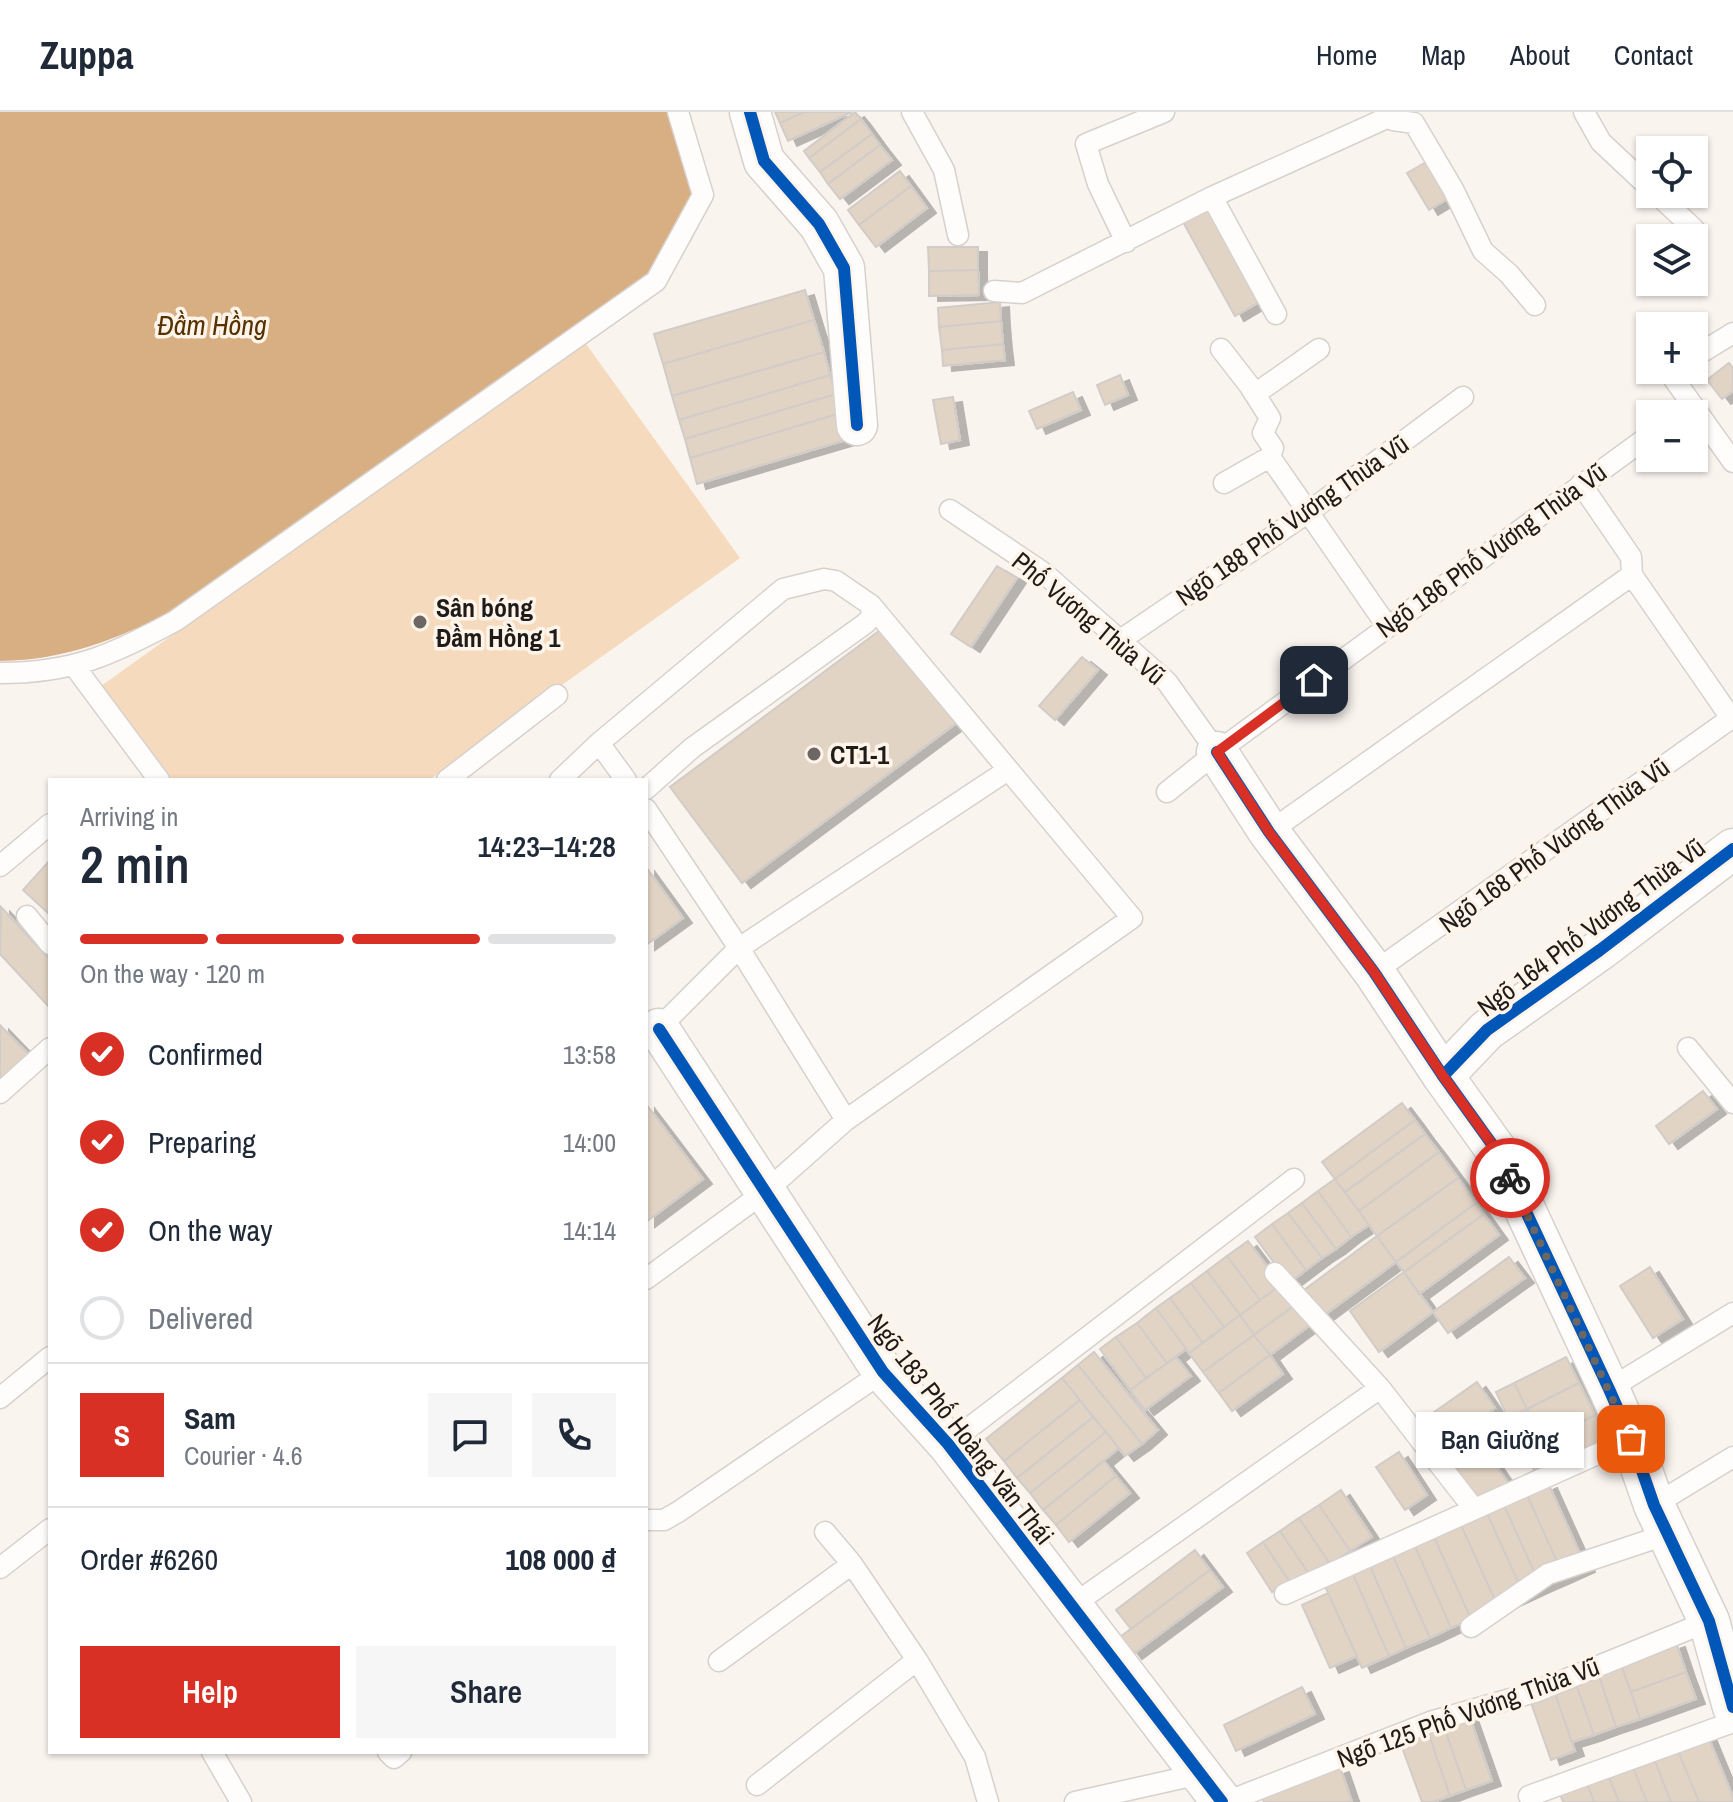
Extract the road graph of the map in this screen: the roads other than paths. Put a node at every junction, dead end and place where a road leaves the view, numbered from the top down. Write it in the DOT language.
graph roads {
  1 [pos="678,112"];
  2 [pos="750,112"];
  3 [pos="912,112"];
  4 [pos="1164,112"];
  5 [pos="1584,112"];
  6 [pos="1390,114"];
  7 [pos="1636,175"];
  8 [pos="1212,197"];
  9 [pos="1672,208"];
  10 [pos="1689,224"];
  11 [pos="958,235"];
  12 [pos="1126,242"];
  13 [pos="994,291"];
  14 [pos="1535,305"];
  15 [pos="1276,314"];
  16 [pos="1733,333"];
  17 [pos="1708,348"];
  18 [pos="1221,349"];
  19 [pos="1319,349"];
  20 [pos="1255,394"];
  21 [pos="1463,397"];
  22 [pos="857,425"];
  23 [pos="1708,434"];
  24 [pos="1636,445"];
  25 [pos="1270,457"];
  26 [pos="1733,462"];
  27 [pos="1224,483"];
  28 [pos="1581,484"];
  29 [pos="950,510"];
  30 [pos="1310,511"];
  31 [pos="1632,575"];
  32 [pos="871,605"];
  33 [pos="1387,626"];
  34 [pos="1119,641"];
  35 [pos="75,667"];
  36 [pos="0,673"];
  37 [pos="557,695"];
  38 [pos="1732,717"];
  39 [pos="599,743"];
  40 [pos="1217,752"];
  41 [pos="1008,770"];
  42 [pos="158,778"];
  43 [pos="450,778"];
  44 [pos="562,778"];
  45 [pos="625,778"];
  46 [pos="648,787"];
  47 [pos="1167,792"];
  48 [pos="648,812"];
  49 [pos="48,826"];
  50 [pos="1269,832"];
  51 [pos="1733,849"];
  52 [pos="0,866"];
  53 [pos="27,916"];
  54 [pos="48,942"];
  55 [pos="739,948"];
  56 [pos="1374,972"];
  57 [pos="653,1034"];
  58 [pos="1688,1048"];
  59 [pos="48,1050"];
  60 [pos="1443,1076"];
  61 [pos="1726,1079"];
  62 [pos="0,1093"];
  63 [pos="1733,1103"];
  64 [pos="846,1120"];
  65 [pos="1294,1179"];
  66 [pos="766,1191"];
  67 [pos="1275,1273"];
  68 [pos="648,1278"];
  69 [pos="1733,1313"];
  70 [pos="48,1359"];
  71 [pos="883,1372"];
  72 [pos="1380,1388"];
  73 [pos="1609,1389"];
  74 [pos="0,1398"];
  75 [pos="1631,1439"];
  76 [pos="948,1444"];
  77 [pos="1733,1457"];
  78 [pos="1474,1509"];
  79 [pos="648,1520"];
  80 [pos="1661,1520"];
  81 [pos="48,1531"];
  82 [pos="825,1532"];
  83 [pos="852,1564"];
  84 [pos="0,1568"];
  85 [pos="1285,1594"];
  86 [pos="1070,1607"];
  87 [pos="1709,1621"];
  88 [pos="1471,1627"];
  89 [pos="917,1660"];
  90 [pos="719,1661"];
  91 [pos="1733,1707"];
  92 [pos="1733,1722"];
  93 [pos="213,1754"];
  94 [pos="757,1785"];
  95 [pos="1216,1793"];
  96 [pos="1529,1796"];
  97 [pos="241,1802"];
  98 [pos="988,1802"];
  99 [pos="1075,1802"];
  1 -- 35 [label="lane"];
  2 -- 22 [label="street"];
  3 -- 11 [label="lane"];
  4 -- 12 [label="lane"];
  5 -- 7 [label="lane"];
  6 -- 8 [label="lane"];
  6 -- 14 [label="lane"];
  8 -- 12 [label="lane"];
  8 -- 15 [label="lane"];
  9 -- 10 [label="lane"];
  12 -- 13 [label="lane"];
  16 -- 17 [label="lane"];
  18 -- 20 [label="lane"];
  19 -- 20 [label="lane"];
  20 -- 25 [label="lane"];
  21 -- 30 [label="lane, Ngõ 188 Phố Vương Thừa Vũ"];
  23 -- 26 [label="lane"];
  24 -- 28 [label="lane, Ngõ 186 Phố Vương Thừa Vũ"];
  25 -- 27 [label="lane"];
  25 -- 30 [label="lane"];
  28 -- 31 [label="lane"];
  28 -- 33 [label="lane, Ngõ 186 Phố Vương Thừa Vũ"];
  29 -- 34 [label="lane, Phố Vương Thừa Vũ"];
  30 -- 33 [label="lane"];
  30 -- 34 [label="lane, Ngõ 188 Phố Vương Thừa Vũ"];
  31 -- 38 [label="lane"];
  31 -- 50 [label="lane"];
  32 -- 39 [label="lane"];
  32 -- 41 [label="lane"];
  32 -- 46 [label="lane"];
  33 -- 40 [label="lane, Ngõ 186 Phố Vương Thừa Vũ"];
  34 -- 40 [label="lane, Phố Vương Thừa Vũ"];
  35 -- 36 [label="lane"];
  35 -- 42 [label="lane"];
  37 -- 43 [label="lane"];
  38 -- 56 [label="lane, Ngõ 168 Phố Vương Thừa Vũ"];
  39 -- 44 [label="lane"];
  39 -- 45 [label="lane"];
  40 -- 47 [label="lane, Ngõ 186 Phố Vương Thừa Vũ"];
  40 -- 50 [label="street, Phố Vương Thừa Vũ"];
  41 -- 55 [label="lane"];
  41 -- 64 [label="lane"];
  48 -- 55 [label="lane"];
  49 -- 52 [label="lane"];
  50 -- 56 [label="street, Phố Vương Thừa Vũ"];
  51 -- 60 [label="street, Ngõ 164 Phố Vương Thừa Vũ"];
  53 -- 54 [label="lane"];
  55 -- 57 [label="lane"];
  55 -- 64 [label="lane"];
  56 -- 60 [label="street, Phố Vương Thừa Vũ"];
  57 -- 66 [label="street, Ngõ 183 Phố Hoàng Văn Thái"];
  58 -- 61 [label="lane"];
  59 -- 62 [label="lane"];
  60 -- 73 [label="street, Phố Vương Thừa Vũ"];
  61 -- 63 [label="lane"];
  64 -- 66 [label="lane"];
  65 -- 76 [label="lane"];
  66 -- 68 [label="lane"];
  66 -- 71 [label="street, Ngõ 183 Phố Hoàng Văn Thái"];
  67 -- 72 [label="lane"];
  69 -- 73 [label="lane"];
  70 -- 74 [label="lane"];
  71 -- 76 [label="street, Ngõ 183 Phố Hoàng Văn Thái"];
  71 -- 79 [label="lane"];
  72 -- 78 [label="lane"];
  72 -- 86 [label="lane"];
  73 -- 75 [label="street, Phố Vương Thừa Vũ"];
  75 -- 78 [label="lane"];
  75 -- 80 [label="street, Phố Vương Thừa Vũ"];
  76 -- 86 [label="street, Ngõ 183 Phố Hoàng Văn Thái"];
  77 -- 80 [label="lane"];
  78 -- 85 [label="lane"];
  80 -- 87 [label="street, Phố Vương Thừa Vũ"];
  80 -- 88 [label="lane"];
  81 -- 84 [label="lane"];
  82 -- 83 [label="lane"];
  83 -- 89 [label="lane"];
  83 -- 90 [label="lane"];
  86 -- 95 [label="street, Ngõ 183 Phố Hoàng Văn Thái"];
  87 -- 91 [label="street, Phố Vương Thừa Vũ"];
  87 -- 95 [label="lane, Ngõ 125 Phố Vương Thừa Vũ"];
  89 -- 94 [label="lane"];
  89 -- 98 [label="lane"];
  92 -- 96 [label="lane"];
  93 -- 97 [label="lane"];
  95 -- 99 [label="lane, Ngõ 125 Phố Vương Thừa Vũ"];
}
